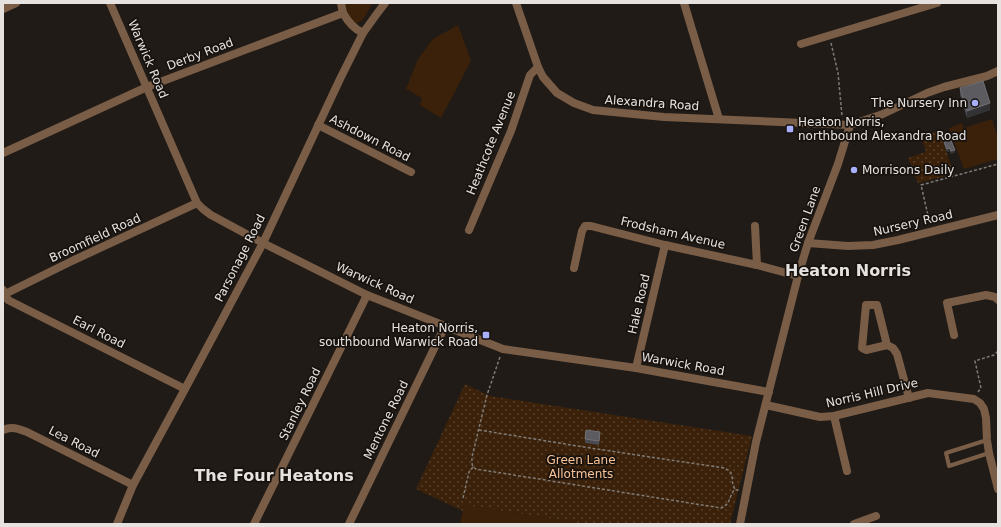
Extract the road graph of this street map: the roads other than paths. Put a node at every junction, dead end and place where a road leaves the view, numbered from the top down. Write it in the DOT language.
graph roads {
  1 [pos="16,3"];
  2 [pos="110,3"];
  3 [pos="341,3"];
  4 [pos="385,3"];
  5 [pos="516,3"];
  6 [pos="684,3"];
  7 [pos="937,3"];
  8 [pos="3,9"];
  9 [pos="343,13"];
  10 [pos="363,33"];
  11 [pos="801,44"];
  12 [pos="538,67"];
  13 [pos="998,71"];
  14 [pos="147,87"];
  15 [pos="719,119"];
  16 [pos="847,124"];
  17 [pos="318,125"];
  18 [pos="3,152"];
  19 [pos="411,172"];
  20 [pos="197,203"];
  21 [pos="998,215"];
  22 [pos="755,226"];
  23 [pos="469,230"];
  24 [pos="263,243"];
  25 [pos="808,244"];
  26 [pos="665,245"];
  27 [pos="757,265"];
  28 [pos="574,268"];
  29 [pos="798,276"];
  30 [pos="4,293"];
  31 [pos="367,294"];
  32 [pos="998,300"];
  33 [pos="444,326"];
  34 [pos="954,335"];
  35 [pos="886,345"];
  36 [pos="636,368"];
  37 [pos="185,389"];
  38 [pos="769,392"];
  39 [pos="909,398"];
  40 [pos="766,405"];
  41 [pos="834,416"];
  42 [pos="3,430"];
  43 [pos="986,440"];
  44 [pos="988,453"];
  45 [pos="996,469"];
  46 [pos="847,471"];
  47 [pos="133,485"];
  48 [pos="998,489"];
  49 [pos="876,516"];
  50 [pos="117,524"];
  51 [pos="254,524"];
  52 [pos="349,524"];
  53 [pos="740,524"];
  54 [pos="854,524"];
  1 -- 8 [label="street"];
  2 -- 14 [label="street, Warwick Road"];
  3 -- 9 [label="street"];
  4 -- 10 [label="street, Parsonage Road"];
  5 -- 12 [label="street, Alexandra Road"];
  6 -- 15 [label="street"];
  7 -- 11 [label="street"];
  9 -- 10 [label="street"];
  9 -- 14 [label="street, Derby Road"];
  10 -- 17 [label="street, Parsonage Road"];
  12 -- 15 [label="street, Alexandra Road"];
  12 -- 23 [label="street, Heathcote Avenue"];
  13 -- 16 [label="street"];
  14 -- 18 [label="street, Derby Road"];
  14 -- 20 [label="street, Warwick Road"];
  15 -- 16 [label="street, Alexandra Road"];
  16 -- 25 [label="street, Green Lane"];
  17 -- 19 [label="street, Ashdown Road"];
  17 -- 24 [label="street, Parsonage Road"];
  20 -- 24 [label="street, Warwick Road"];
  20 -- 30 [label="street, Broomfield Road"];
  21 -- 25 [label="street, Nursery Road"];
  22 -- 27 [label="street"];
  24 -- 31 [label="street, Warwick Road"];
  24 -- 37 [label="street, Parsonage Road"];
  25 -- 29 [label="street, Green Lane"];
  26 -- 27 [label="street, Frodsham Avenue"];
  26 -- 28 [label="street, Frodsham Avenue"];
  26 -- 36 [label="street, Hale Road"];
  27 -- 29 [label="street, Frodsham Avenue"];
  29 -- 38 [label="street, Green Lane"];
  30 -- 37 [label="street, Earl Road"];
  31 -- 33 [label="street, Warwick Road"];
  31 -- 51 [label="street, Stanley Road"];
  32 -- 34 [label="street"];
  33 -- 36 [label="street, Warwick Road"];
  33 -- 52 [label="street, Mentone Road"];
  35 -- 35 [label="street"];
  35 -- 39 [label="street"];
  36 -- 38 [label="street, Warwick Road"];
  37 -- 47 [label="street, Parsonage Road"];
  38 -- 40 [label="street, Green Lane"];
  39 -- 41 [label="street, Norris Hill Drive"];
  39 -- 43 [label="street, Norris Hill Drive"];
  40 -- 41 [label="street, Norris Hill Drive"];
  40 -- 53 [label="street, Green Lane"];
  41 -- 46 [label="street"];
  42 -- 47 [label="street, Lea Road"];
  43 -- 44 [label="street"];
  43 -- 44 [label="lane"];
  44 -- 45 [label="street"];
  45 -- 48 [label="street"];
  47 -- 50 [label="street, Parsonage Road"];
  49 -- 54 [label="street"];
}
